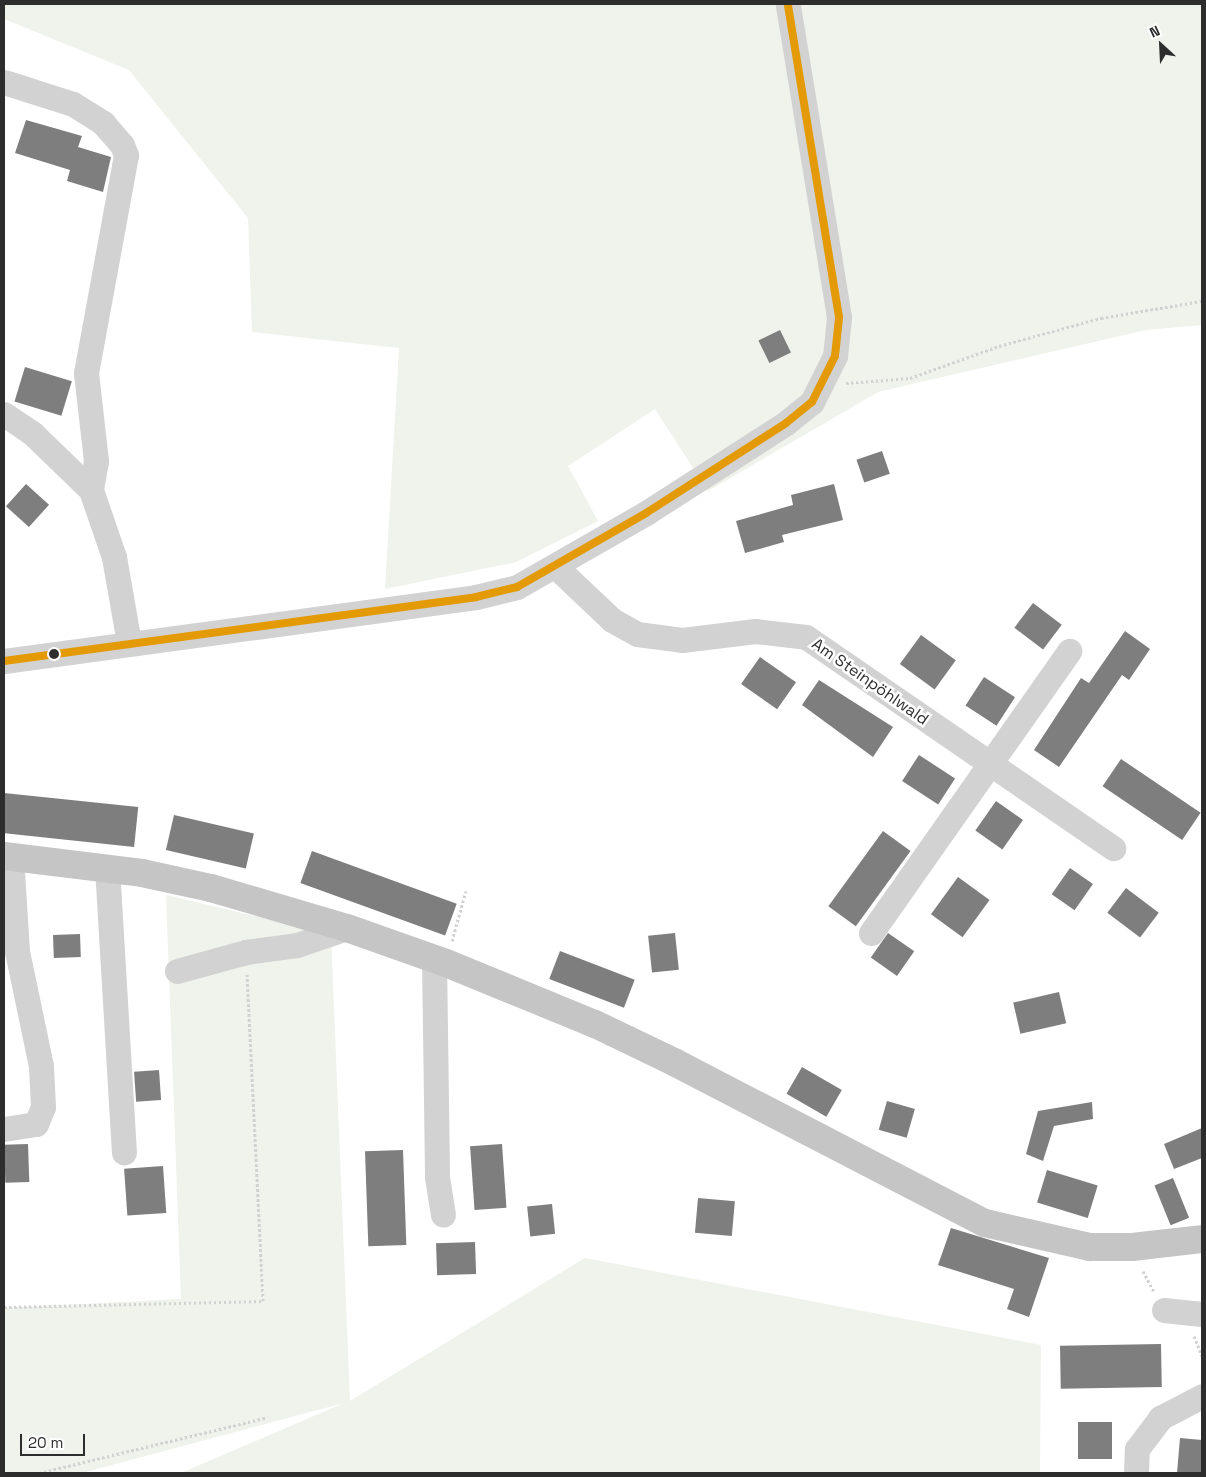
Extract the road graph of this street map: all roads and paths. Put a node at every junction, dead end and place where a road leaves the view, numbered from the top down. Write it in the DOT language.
graph roads {
  1 [pos="788,4"];
  2 [pos="4,82"];
  3 [pos="1202,301"];
  4 [pos="823,385"];
  5 [pos="4,414"];
  6 [pos="91,490"];
  7 [pos="556,567"];
  8 [pos="129,642"];
  9 [pos="1069,651"];
  10 [pos="4,660"];
  11 [pos="988,765"];
  12 [pos="1113,848"];
  13 [pos="8,856"];
  14 [pos="106,868"];
  15 [pos="466,891"];
  16 [pos="347,928"];
  17 [pos="871,933"];
  18 [pos="246,952"];
  19 [pos="440,961"];
  20 [pos="177,971"];
  21 [pos="4,1129"];
  22 [pos="124,1152"];
  23 [pos="443,1215"];
  24 [pos="1202,1239"];
  25 [pos="1132,1248"];
  26 [pos="4,1307"];
  27 [pos="1164,1310"];
  28 [pos="1202,1314"];
  29 [pos="1202,1396"];
  30 [pos="265,1418"];
  31 [pos="39,1473"];
  32 [pos="1136,1473"];
  1 -- 4 [label="street"];
  2 -- 6 [label="street"];
  3 -- 4 [label="path"];
  4 -- 7 [label="street"];
  5 -- 6 [label="street"];
  6 -- 8 [label="street"];
  7 -- 8 [label="street"];
  7 -- 11 [label="street, Am Steinpöhlwald"];
  8 -- 10 [label="street"];
  9 -- 11 [label="street"];
  11 -- 12 [label="street, Am Steinpöhlwald"];
  11 -- 17 [label="street"];
  13 -- 14 [label="main road"];
  13 -- 21 [label="street"];
  14 -- 16 [label="main road"];
  14 -- 22 [label="street"];
  15 -- 19 [label="path"];
  16 -- 18 [label="street"];
  16 -- 19 [label="main road"];
  18 -- 20 [label="street"];
  18 -- 26 [label="path"];
  19 -- 23 [label="street"];
  19 -- 25 [label="main road"];
  24 -- 25 [label="main road"];
  25 -- 27 [label="path"];
  27 -- 28 [label="street"];
  29 -- 32 [label="street"];
  30 -- 31 [label="path"];
}
